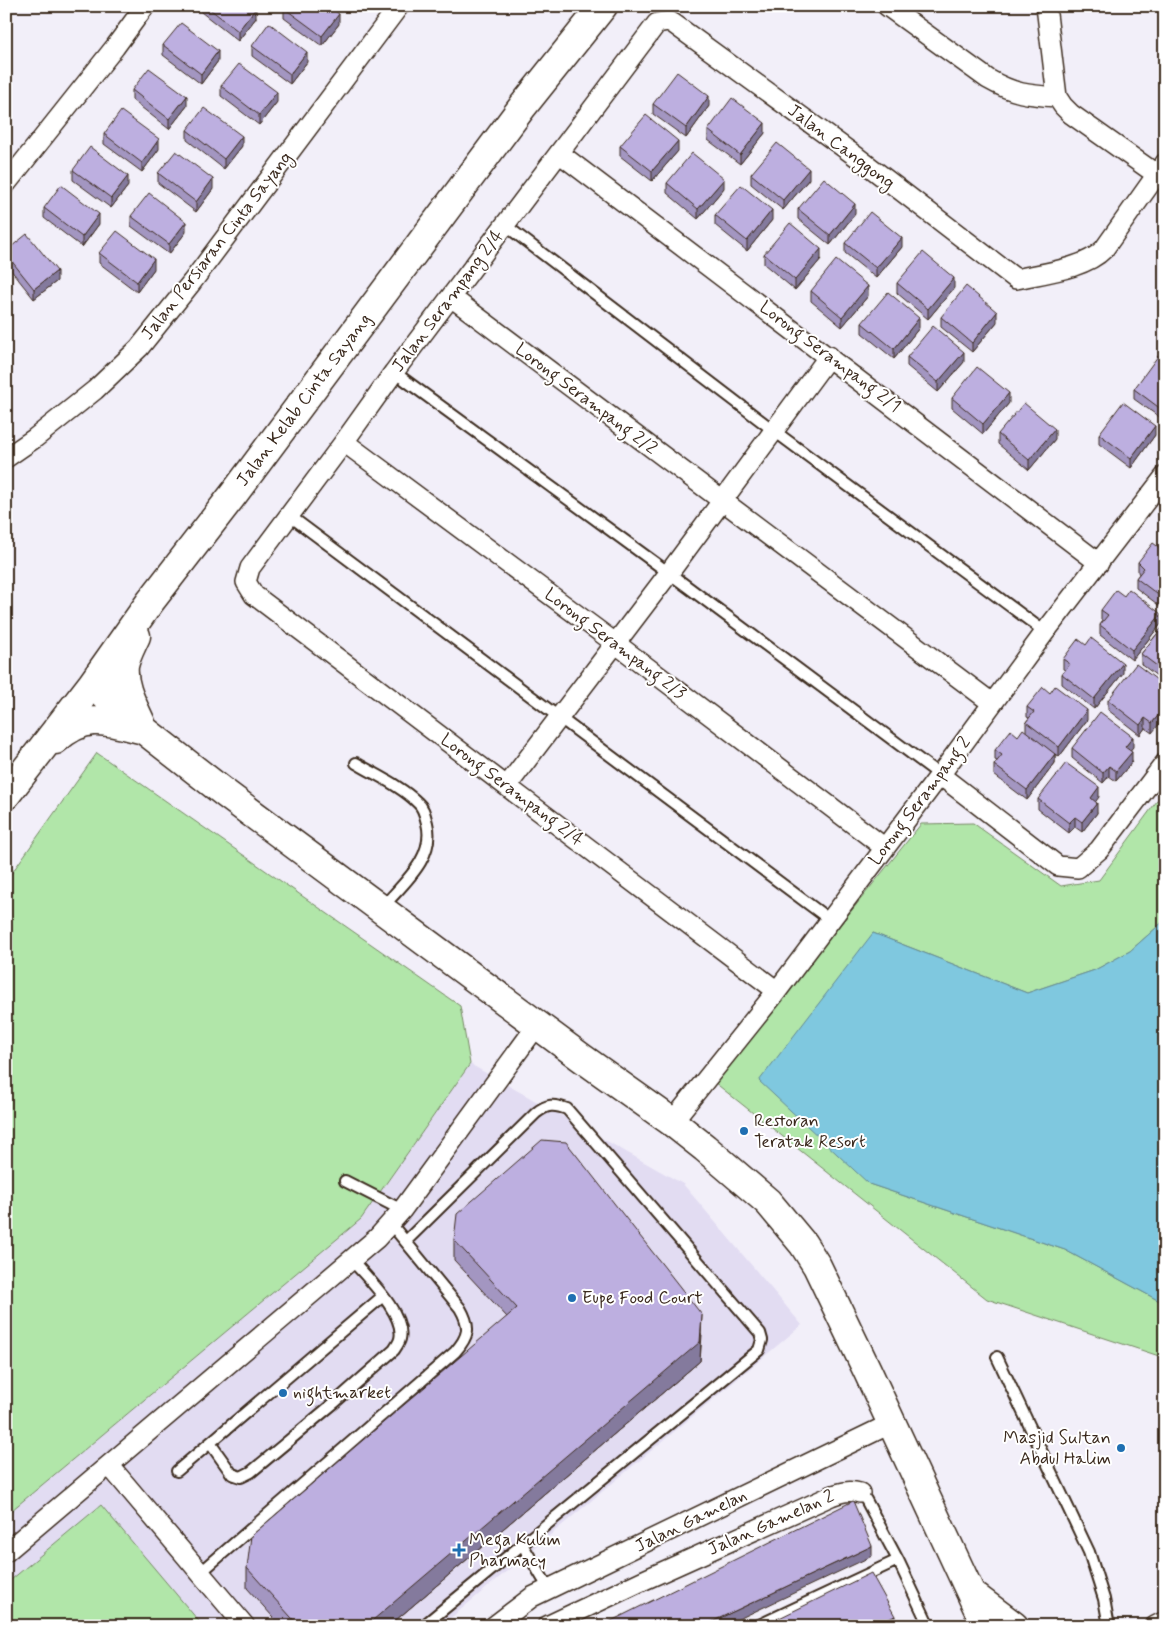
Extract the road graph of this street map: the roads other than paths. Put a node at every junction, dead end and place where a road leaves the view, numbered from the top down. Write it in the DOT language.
graph roads {
  1 [pos="145,6"];
  2 [pos="399,6"];
  3 [pos="603,6"];
  4 [pos="887,6"];
  5 [pos="1046,6"];
  6 [pos="663,21"];
  7 [pos="1057,97"];
  8 [pos="559,153"];
  9 [pos="1160,169"];
  10 [pos="6,184"];
  11 [pos="505,225"];
  12 [pos="451,297"];
  13 [pos="829,356"];
  14 [pos="394,372"];
  15 [pos="774,430"];
  16 [pos="344,442"];
  17 [pos="6,458"];
  18 [pos="1165,476"];
  19 [pos="722,501"];
  20 [pos="290,516"];
  21 [pos="1099,563"];
  22 [pos="669,573"];
  23 [pos="248,589"];
  24 [pos="150,602"];
  25 [pos="1045,632"];
  26 [pos="615,643"];
  27 [pos="92,684"];
  28 [pos="992,703"];
  29 [pos="560,717"];
  30 [pos="144,730"];
  31 [pos="37,755"];
  32 [pos="356,763"];
  33 [pos="1165,763"];
  34 [pos="940,775"];
  35 [pos="506,786"];
  36 [pos="6,795"];
  37 [pos="885,848"];
  38 [pos="382,909"];
  39 [pos="830,920"];
  40 [pos="777,990"];
  41 [pos="538,1024"];
  42 [pos="672,1122"];
  43 [pos="345,1180"];
  44 [pos="397,1217"];
  45 [pos="406,1241"];
  46 [pos="351,1259"];
  47 [pos="383,1296"];
  48 [pos="997,1357"];
  49 [pos="892,1423"];
  50 [pos="210,1443"];
  51 [pos="109,1466"];
  52 [pos="177,1471"];
  53 [pos="860,1493"];
  54 [pos="522,1544"];
  55 [pos="6,1552"];
  56 [pos="898,1560"];
  57 [pos="200,1573"];
  58 [pos="549,1590"];
  59 [pos="971,1594"];
  60 [pos="1165,1621"];
  61 [pos="245,1626"];
  62 [pos="423,1626"];
  63 [pos="494,1626"];
  64 [pos="547,1626"];
  65 [pos="756,1626"];
  66 [pos="929,1626"];
  67 [pos="986,1626"];
  68 [pos="1014,1626"];
  69 [pos="1109,1626"];
  70 [pos="1155,1626"];
  1 -- 10 [label="street"];
  2 -- 17 [label="street, Jalan Persiaran Cinta Sayang"];
  3 -- 24 [label="main road, Jalan Kelab Cinta Sayang"];
  4 -- 7 [label="street"];
  5 -- 7 [label="street"];
  6 -- 8 [label="street, Jalan Serampang 2/4"];
  6 -- 9 [label="street, Jalan Canggong"];
  7 -- 9 [label="street"];
  8 -- 11 [label="street, Jalan Serampang 2/4"];
  8 -- 13 [label="street, Lorong Serampang 2/1"];
  11 -- 12 [label="street, Jalan Serampang 2/4"];
  11 -- 15 [label="lane"];
  12 -- 14 [label="street, Jalan Serampang 2/4"];
  12 -- 19 [label="street, Lorong Serampang 2/2"];
  13 -- 15 [label="street"];
  13 -- 21 [label="street, Lorong Serampang 2/1"];
  14 -- 16 [label="street, Jalan Serampang 2/4"];
  14 -- 22 [label="lane"];
  15 -- 19 [label="street"];
  15 -- 25 [label="lane"];
  16 -- 20 [label="street, Jalan Serampang 2/4"];
  16 -- 26 [label="street, Lorong Serampang 2/3"];
  18 -- 21 [label="street, Lorong Serampang 2"];
  19 -- 22 [label="street"];
  19 -- 28 [label="street, Lorong Serampang 2/2"];
  20 -- 23 [label="street, Jalan Serampang 2/4"];
  20 -- 29 [label="lane"];
  21 -- 25 [label="street, Lorong Serampang 2"];
  22 -- 26 [label="street"];
  22 -- 34 [label="lane"];
  23 -- 35 [label="street, Lorong Serampang 2/4"];
  24 -- 27 [label="main road, Jalan Kelab Cinta Sayang"];
  24 -- 30 [label="main road"];
  25 -- 28 [label="street, Lorong Serampang 2"];
  26 -- 29 [label="street"];
  26 -- 37 [label="street, Lorong Serampang 2/3"];
  27 -- 30 [label="main road"];
  27 -- 31 [label="main road, Jalan Kelab Cinta Sayang"];
  28 -- 34 [label="street, Lorong Serampang 2"];
  29 -- 35 [label="street"];
  29 -- 39 [label="lane"];
  30 -- 31 [label="main road"];
  30 -- 38 [label="main road"];
  31 -- 36 [label="main road, Jalan Kelab Cinta Sayang"];
  32 -- 38 [label="lane"];
  33 -- 34 [label="street"];
  34 -- 37 [label="street, Lorong Serampang 2"];
  35 -- 40 [label="street, Lorong Serampang 2/4"];
  37 -- 39 [label="street, Lorong Serampang 2"];
  38 -- 41 [label="main road"];
  39 -- 40 [label="street, Lorong Serampang 2"];
  40 -- 42 [label="street, Lorong Serampang 2"];
  41 -- 42 [label="main road"];
  41 -- 44 [label="street"];
  42 -- 49 [label="main road"];
  43 -- 44 [label="lane"];
  44 -- 45 [label="lane"];
  44 -- 46 [label="street"];
  45 -- 54 [label="lane"];
  45 -- 57 [label="lane"];
  46 -- 47 [label="lane"];
  46 -- 51 [label="street"];
  47 -- 50 [label="lane"];
  47 -- 50 [label="lane"];
  48 -- 69 [label="lane"];
  49 -- 58 [label="street, Jalan Gamelan"];
  49 -- 59 [label="main road"];
  50 -- 52 [label="lane"];
  51 -- 55 [label="street"];
  51 -- 57 [label="street"];
  53 -- 56 [label="lane, Jalan Gamelan 2"];
  53 -- 64 [label="street, Jalan Gamelan 2"];
  54 -- 58 [label="lane"];
  54 -- 62 [label="lane"];
  56 -- 65 [label="lane"];
  56 -- 66 [label="lane, Jalan Gamelan 2"];
  57 -- 61 [label="street"];
  58 -- 63 [label="street, Jalan Gamelan"];
  59 -- 67 [label="main road"];
  59 -- 68 [label="main road"];
  60 -- 70 [label="street"];
}
